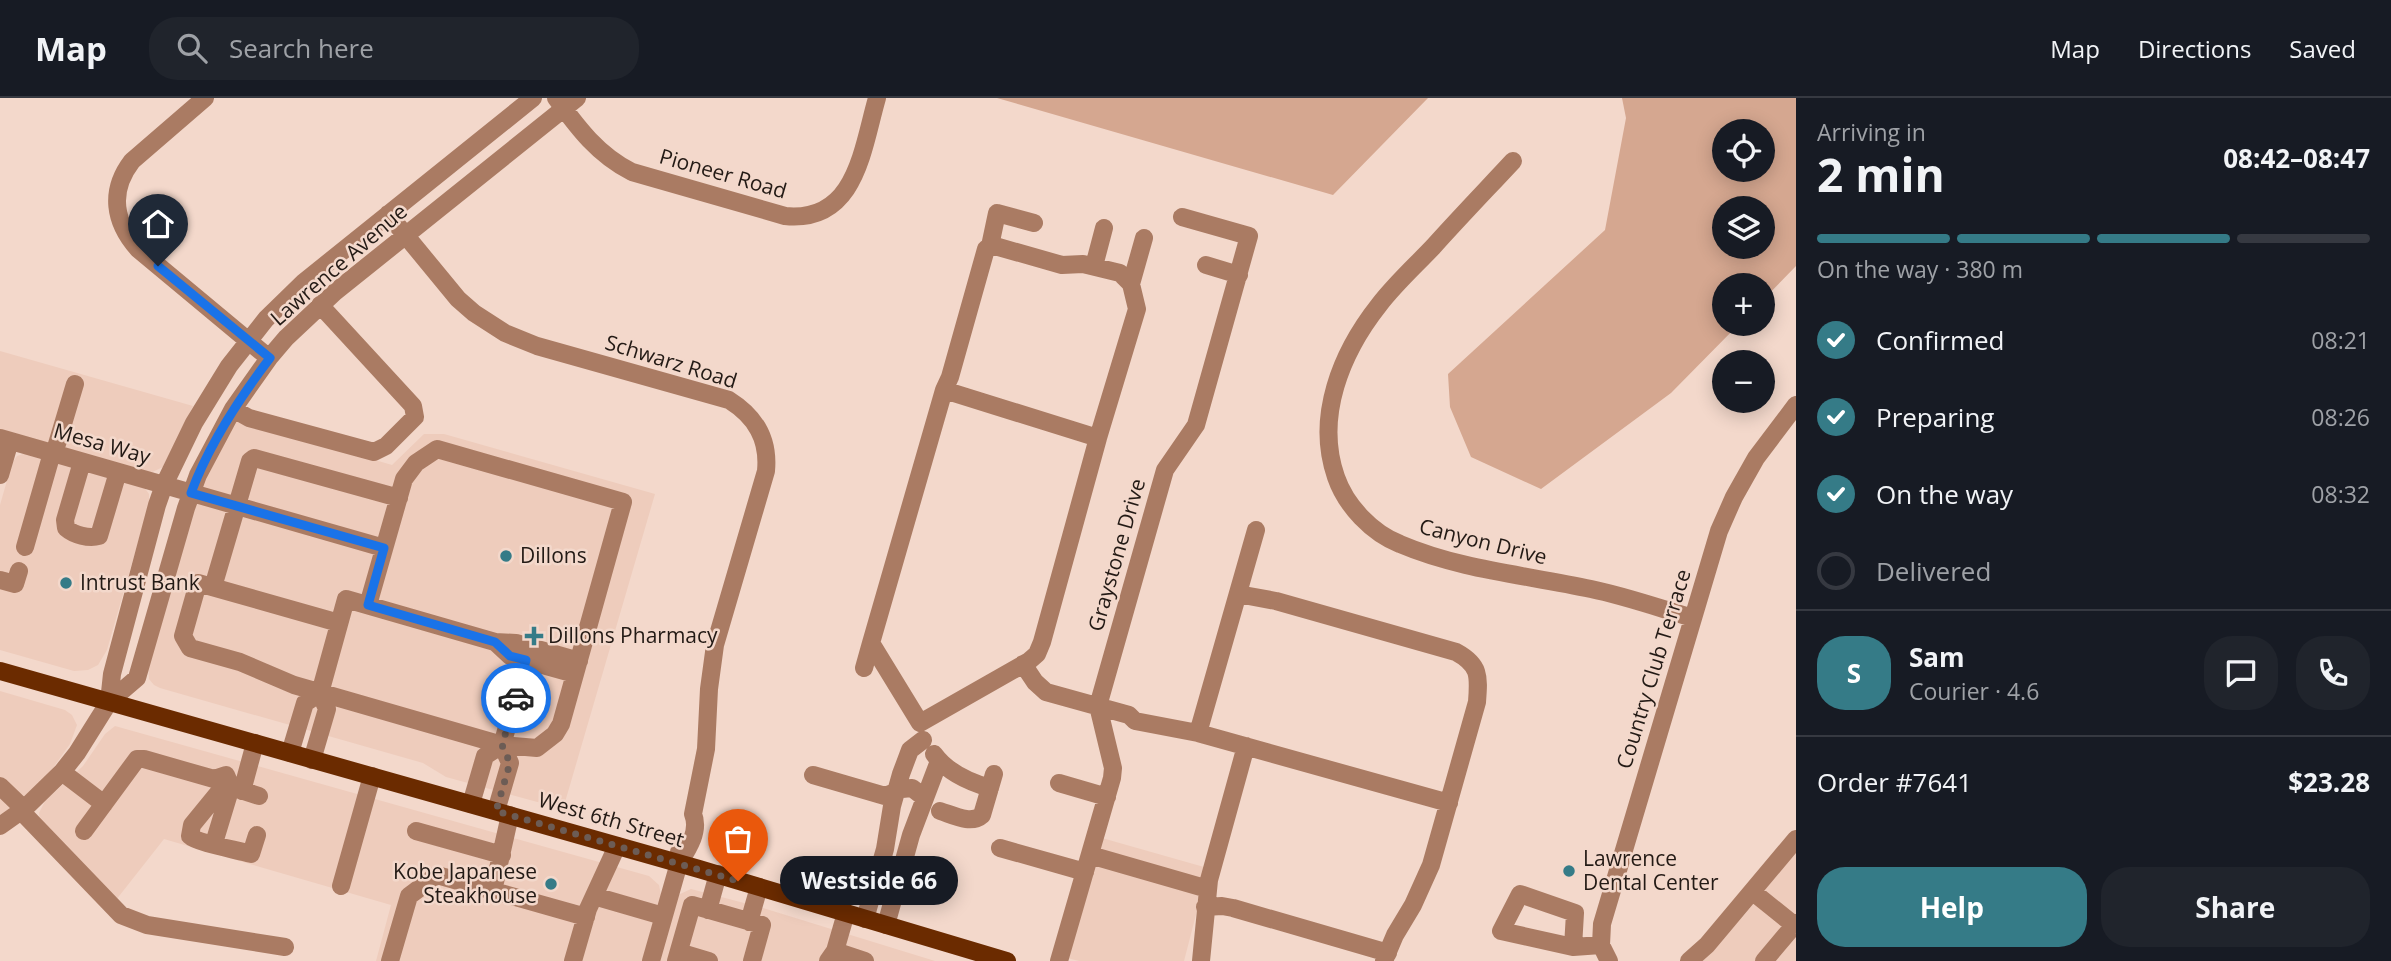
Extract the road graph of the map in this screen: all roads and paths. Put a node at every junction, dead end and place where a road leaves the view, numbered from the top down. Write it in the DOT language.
graph roads {
  1 [pos="205,98"];
  2 [pos="533,98"];
  3 [pos="877,98"];
  4 [pos="565,102"];
  5 [pos="1513,161"];
  6 [pos="388,214"];
  7 [pos="1182,217"];
  8 [pos="1034,223"];
  9 [pos="1104,228"];
  10 [pos="406,236"];
  11 [pos="1144,238"];
  12 [pos="990,246"];
  13 [pos="1206,265"];
  14 [pos="1094,266"];
  15 [pos="1238,275"];
  16 [pos="1131,284"];
  17 [pos="320,305"];
  18 [pos="248,340"];
  19 [pos="270,358"];
  20 [pos="75,384"];
  21 [pos="944,390"];
  22 [pos="1796,405"];
  23 [pos="233,409"];
  24 [pos="1098,438"];
  25 [pos="5,440"];
  26 [pos="53,454"];
  27 [pos="82,462"];
  28 [pos="118,472"];
  29 [pos="0,475"];
  30 [pos="164,485"];
  31 [pos="191,493"];
  32 [pos="399,498"];
  33 [pos="236,506"];
  34 [pos="1256,530"];
  35 [pos="26,547"];
  36 [pos="384,548"];
  37 [pos="19,571"];
  38 [pos="0,579"];
  39 [pos="213,587"];
  40 [pos="1238,594"];
  41 [pos="368,605"];
  42 [pos="1693,618"];
  43 [pos="339,622"];
  44 [pos="495,642"];
  45 [pos="871,643"];
  46 [pos="526,660"];
  47 [pos="1023,664"];
  48 [pos="577,667"];
  49 [pos="864,668"];
  50 [pos="0,671"];
  51 [pos="320,693"];
  52 [pos="109,702"];
  53 [pos="1098,706"];
  54 [pos="922,731"];
  55 [pos="1198,733"];
  56 [pos="255,743"];
  57 [pos="502,745"];
  58 [pos="1246,746"];
  59 [pos="290,753"];
  60 [pos="312,760"];
  61 [pos="939,761"];
  62 [pos="62,772"];
  63 [pos="813,775"];
  64 [pos="372,776"];
  65 [pos="1059,783"];
  66 [pos="0,786"];
  67 [pos="233,786"];
  68 [pos="896,792"];
  69 [pos="260,796"];
  70 [pos="1107,797"];
  71 [pos="925,798"];
  72 [pos="1449,803"];
  73 [pos="104,804"];
  74 [pos="471,804"];
  75 [pos="22,810"];
  76 [pos="940,811"];
  77 [pos="503,813"];
  78 [pos="0,826"];
  79 [pos="84,831"];
  80 [pos="416,831"];
  81 [pos="257,835"];
  82 [pos="886,839"];
  83 [pos="1796,839"];
  84 [pos="214,843"];
  85 [pos="908,845"];
  86 [pos="617,846"];
  87 [pos="1000,848"];
  88 [pos="502,855"];
  89 [pos="679,863"];
  90 [pos="1087,863"];
  91 [pos="718,874"];
  92 [pos="341,886"];
  93 [pos="760,887"];
  94 [pos="493,891"];
  95 [pos="1753,892"];
  96 [pos="594,896"];
  97 [pos="1207,899"];
  98 [pos="708,910"];
  99 [pos="846,913"];
  100 [pos="664,914"];
  101 [pos="586,917"];
  102 [pos="688,918"];
  103 [pos="865,919"];
  104 [pos="750,922"];
  105 [pos="1795,924"];
  106 [pos="886,925"];
  107 [pos="285,947"];
  108 [pos="1573,947"];
  109 [pos="1605,953"];
  110 [pos="965,955"];
  111 [pos="832,956"];
  112 [pos="678,957"];
  113 [pos="1386,957"];
  114 [pos="390,961"];
  115 [pos="573,961"];
  116 [pos="650,961"];
  117 [pos="709,961"];
  118 [pos="752,961"];
  119 [pos="865,961"];
  120 [pos="1007,961"];
  121 [pos="1059,961"];
  122 [pos="1201,961"];
  123 [pos="1689,961"];
  124 [pos="1764,961"];
  1 -- 18 [label="street"];
  2 -- 6 [label="street, Lawrence Avenue"];
  3 -- 4 [label="street, Pioneer Road"];
  4 -- 10 [label="street, Lawrence Avenue"];
  5 -- 42 [label="street, Canyon Drive"];
  6 -- 10 [label="street, Schwarz Road"];
  6 -- 18 [label="street, Lawrence Avenue"];
  7 -- 15 [label="street, Graystone Drive"];
  8 -- 12 [label="street"];
  9 -- 14 [label="street"];
  10 -- 17 [label="street, Lawrence Avenue"];
  10 -- 89 [label="street, Schwarz Road"];
  11 -- 16 [label="street"];
  12 -- 14 [label="street"];
  12 -- 21 [label="street"];
  13 -- 15 [label="street"];
  14 -- 16 [label="street"];
  15 -- 53 [label="street, Graystone Drive"];
  16 -- 24 [label="street"];
  17 -- 19 [label="street, Lawrence Avenue"];
  17 -- 23 [label="street"];
  18 -- 19 [label="street"];
  18 -- 30 [label="street, Lawrence Avenue"];
  19 -- 23 [label="street, Lawrence Avenue"];
  20 -- 26 [label="street"];
  21 -- 24 [label="street"];
  21 -- 45 [label="street"];
  22 -- 42 [label="street, Country Club Terrace"];
  23 -- 31 [label="street, Lawrence Avenue"];
  24 -- 47 [label="street"];
  25 -- 26 [label="street, Mesa Way"];
  25 -- 29 [label="street"];
  26 -- 27 [label="street, Mesa Way"];
  26 -- 35 [label="street"];
  27 -- 28 [label="street, Mesa Way"];
  27 -- 28 [label="street"];
  28 -- 30 [label="street, Mesa Way"];
  30 -- 31 [label="street, Mesa Way"];
  30 -- 52 [label="street, Lawrence Avenue"];
  31 -- 33 [label="street, Mesa Way"];
  31 -- 52 [label="street, Lawrence Avenue"];
  32 -- 33 [label="street"];
  32 -- 36 [label="street"];
  32 -- 48 [label="street"];
  33 -- 36 [label="street, Mesa Way"];
  33 -- 39 [label="street"];
  34 -- 40 [label="street"];
  36 -- 41 [label="street"];
  37 -- 38 [label="street"];
  39 -- 43 [label="street"];
  39 -- 51 [label="street"];
  40 -- 55 [label="street"];
  40 -- 72 [label="street"];
  41 -- 43 [label="street"];
  41 -- 44 [label="street"];
  42 -- 109 [label="street, Country Club Terrace"];
  43 -- 51 [label="street"];
  44 -- 46 [label="street"];
  44 -- 48 [label="street"];
  45 -- 49 [label="street"];
  45 -- 54 [label="street"];
  46 -- 48 [label="street"];
  46 -- 57 [label="street"];
  47 -- 53 [label="street"];
  47 -- 54 [label="street"];
  48 -- 57 [label="street"];
  50 -- 52 [label="main road, West 6th Street"];
  51 -- 57 [label="street"];
  51 -- 59 [label="street"];
  51 -- 60 [label="street"];
  52 -- 56 [label="main road, West 6th Street"];
  52 -- 62 [label="street, Lawrence Avenue"];
  53 -- 55 [label="street"];
  53 -- 70 [label="street, Graystone Drive"];
  54 -- 61 [label="street"];
  54 -- 68 [label="street"];
  55 -- 58 [label="street"];
  56 -- 59 [label="main road, West 6th Street"];
  56 -- 67 [label="street"];
  57 -- 74 [label="street"];
  57 -- 77 [label="street"];
  58 -- 72 [label="street"];
  58 -- 97 [label="street"];
  59 -- 60 [label="main road, West 6th Street"];
  60 -- 64 [label="main road, West 6th Street"];
  61 -- 71 [label="street"];
  61 -- 76 [label="street"];
  62 -- 73 [label="street"];
  62 -- 75 [label="street, Lawrence Avenue"];
  63 -- 68 [label="street"];
  64 -- 74 [label="main road, West 6th Street"];
  64 -- 92 [label="street"];
  65 -- 70 [label="street"];
  66 -- 75 [label="street"];
  67 -- 69 [label="street"];
  67 -- 73 [label="street"];
  67 -- 84 [label="street"];
  67 -- 84 [label="street"];
  68 -- 71 [label="street"];
  68 -- 82 [label="street"];
  70 -- 90 [label="street, Graystone Drive"];
  71 -- 85 [label="street"];
  72 -- 113 [label="street"];
  73 -- 79 [label="street"];
  74 -- 77 [label="main road, West 6th Street"];
  75 -- 78 [label="street, Lawrence Avenue"];
  75 -- 107 [label="street"];
  77 -- 86 [label="main road, West 6th Street"];
  77 -- 88 [label="street"];
  80 -- 88 [label="street"];
  81 -- 84 [label="street"];
  82 -- 85 [label="street"];
  82 -- 103 [label="street"];
  83 -- 95 [label="street"];
  85 -- 106 [label="street"];
  86 -- 89 [label="main road, West 6th Street"];
  86 -- 96 [label="street"];
  87 -- 90 [label="street"];
  88 -- 94 [label="street"];
  89 -- 91 [label="main road, West 6th Street"];
  89 -- 100 [label="street, Schwarz Road"];
  90 -- 97 [label="street"];
  90 -- 121 [label="street, Graystone Drive"];
  91 -- 93 [label="main road, West 6th Street"];
  91 -- 98 [label="street"];
  93 -- 99 [label="main road, West 6th Street"];
  93 -- 104 [label="street"];
  94 -- 101 [label="street"];
  94 -- 114 [label="street"];
  95 -- 105 [label="street"];
  95 -- 123 [label="street"];
  96 -- 100 [label="street"];
  96 -- 101 [label="street"];
  97 -- 113 [label="street"];
  97 -- 122 [label="street"];
  98 -- 102 [label="street"];
  98 -- 104 [label="street"];
  99 -- 103 [label="main road, West 6th Street"];
  99 -- 111 [label="street"];
  100 -- 102 [label="street"];
  100 -- 116 [label="street, Schwarz Road"];
  101 -- 115 [label="street"];
  102 -- 112 [label="street"];
  103 -- 106 [label="main road, West 6th Street"];
  104 -- 118 [label="street"];
  105 -- 124 [label="street"];
  106 -- 110 [label="main road, West 6th Street"];
  108 -- 109 [label="street"];
  110 -- 120 [label="main road, West 6th Street"];
  111 -- 119 [label="street"];
  112 -- 117 [label="street"];
}
